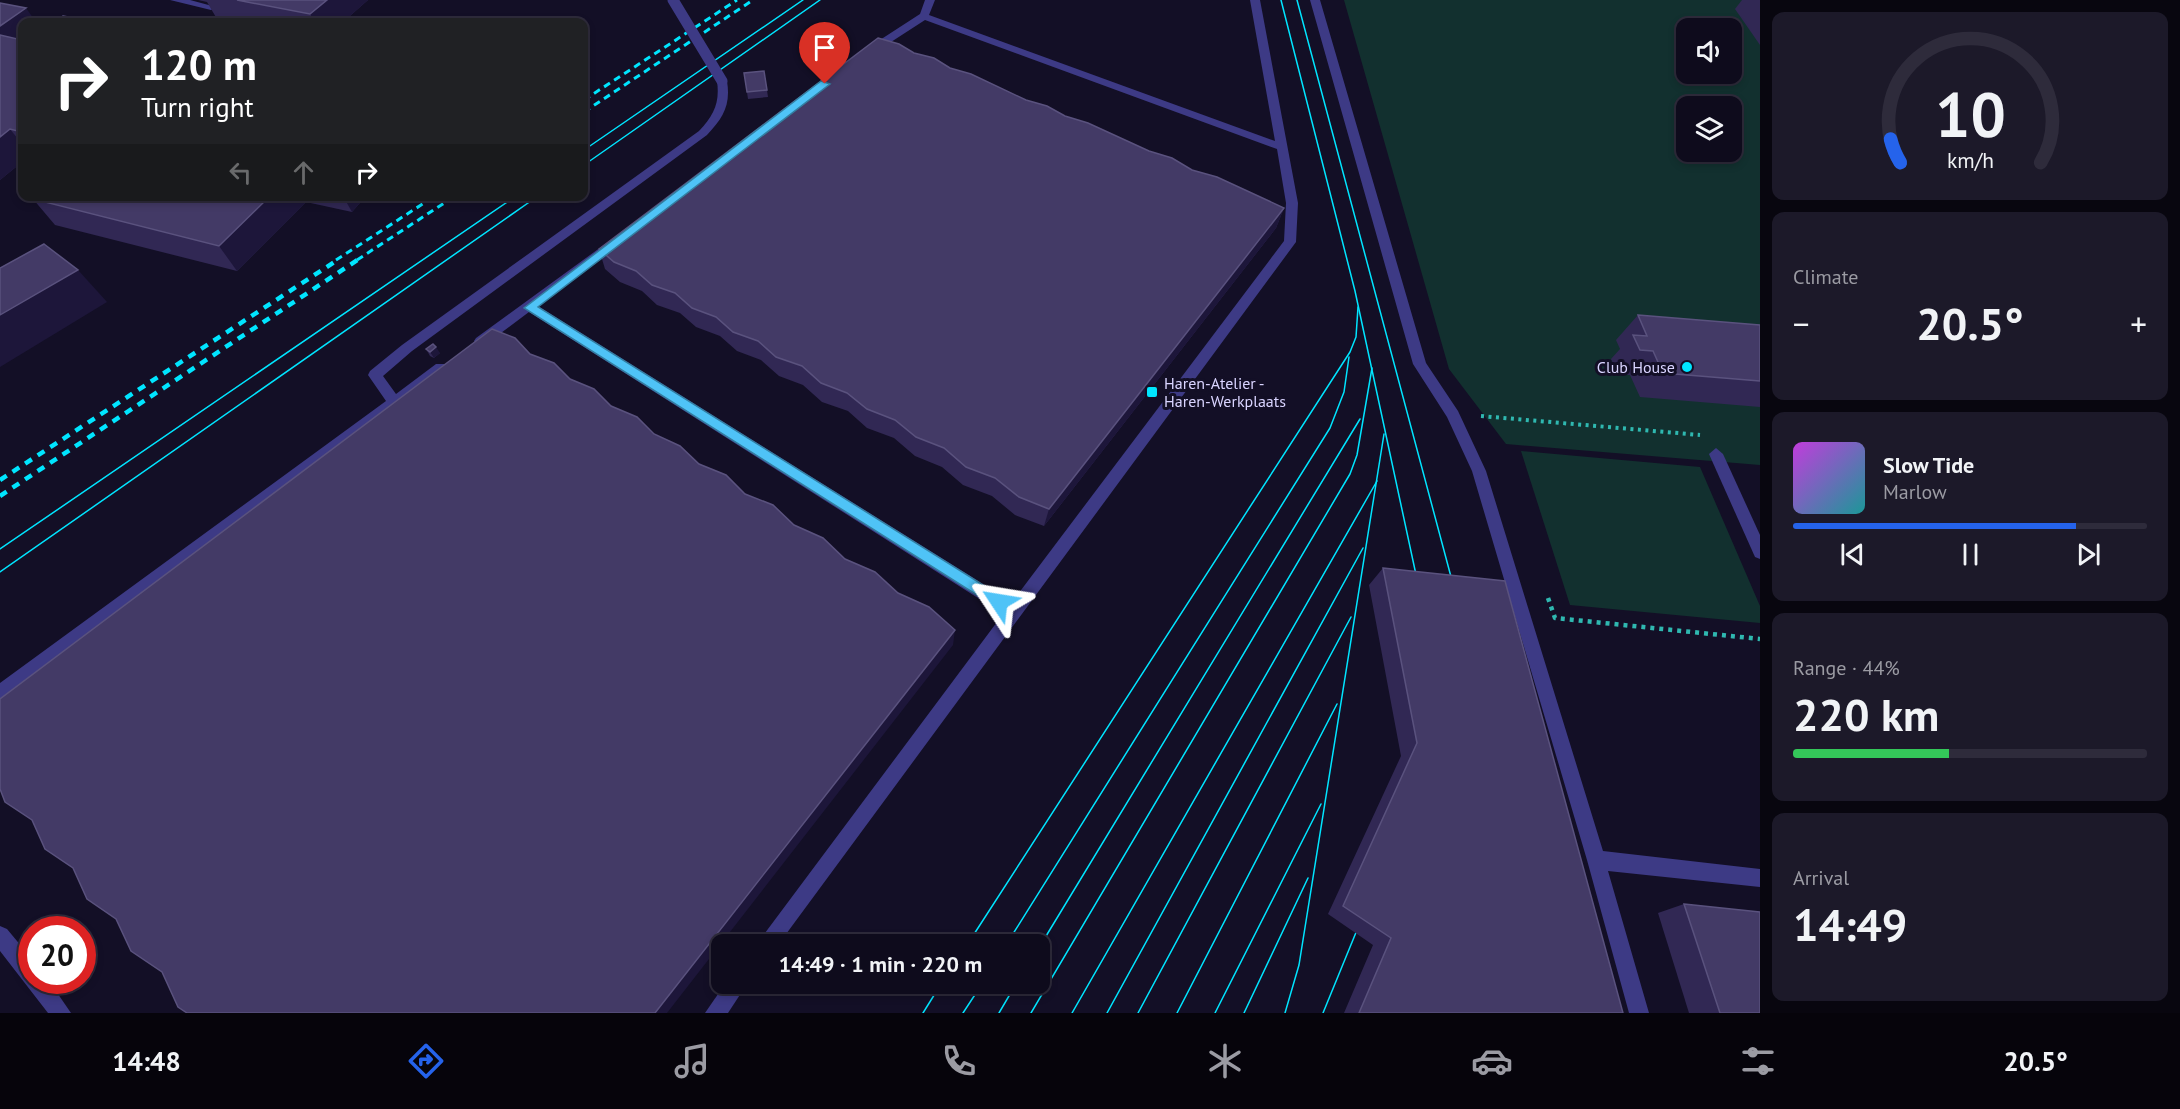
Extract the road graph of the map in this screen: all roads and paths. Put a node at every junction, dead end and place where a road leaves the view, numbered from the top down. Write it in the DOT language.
graph roads {
  1 [pos="175,0"];
  2 [pos="673,0"];
  3 [pos="930,0"];
  4 [pos="1256,0"];
  5 [pos="1315,0"];
  6 [pos="211,7"];
  7 [pos="924,16"];
  8 [pos="861,57"];
  9 [pos="1281,147"];
  10 [pos="625,235"];
  11 [pos="530,308"];
  12 [pos="471,348"];
  13 [pos="452,361"];
  14 [pos="393,401"];
  15 [pos="1477,416"];
  16 [pos="1490,417"];
  17 [pos="1483,424"];
  18 [pos="1716,454"];
  19 [pos="1760,552"];
  20 [pos="1548,596"];
  21 [pos="1015,613"];
  22 [pos="1760,639"];
  23 [pos="0,693"];
  24 [pos="1596,860"];
  25 [pos="1760,878"];
  26 [pos="774,934"];
  27 [pos="0,936"];
  28 [pos="18,958"];
  29 [pos="46,994"];
  30 [pos="729,994"];
  31 [pos="61,1013"];
  32 [pos="715,1013"];
  33 [pos="1640,1013"];
  1 -- 6 [label="lane"];
  2 -- 14 [label="lane, bridge"];
  3 -- 7 [label="lane"];
  4 -- 9 [label="lane"];
  5 -- 24 [label="lane"];
  7 -- 8 [label="lane"];
  7 -- 9 [label="lane"];
  9 -- 21 [label="lane"];
  10 -- 11 [label="lane"];
  11 -- 12 [label="lane"];
  11 -- 21 [label="lane"];
  13 -- 14 [label="lane"];
  14 -- 23 [label="lane"];
  15 -- 17 [label="path"];
  16 -- 18 [label="path"];
  18 -- 19 [label="lane"];
  20 -- 22 [label="path"];
  21 -- 26 [label="lane"];
  24 -- 25 [label="lane"];
  24 -- 33 [label="lane"];
  27 -- 28 [label="lane"];
  29 -- 31 [label="lane"];
  30 -- 32 [label="lane"];
}
